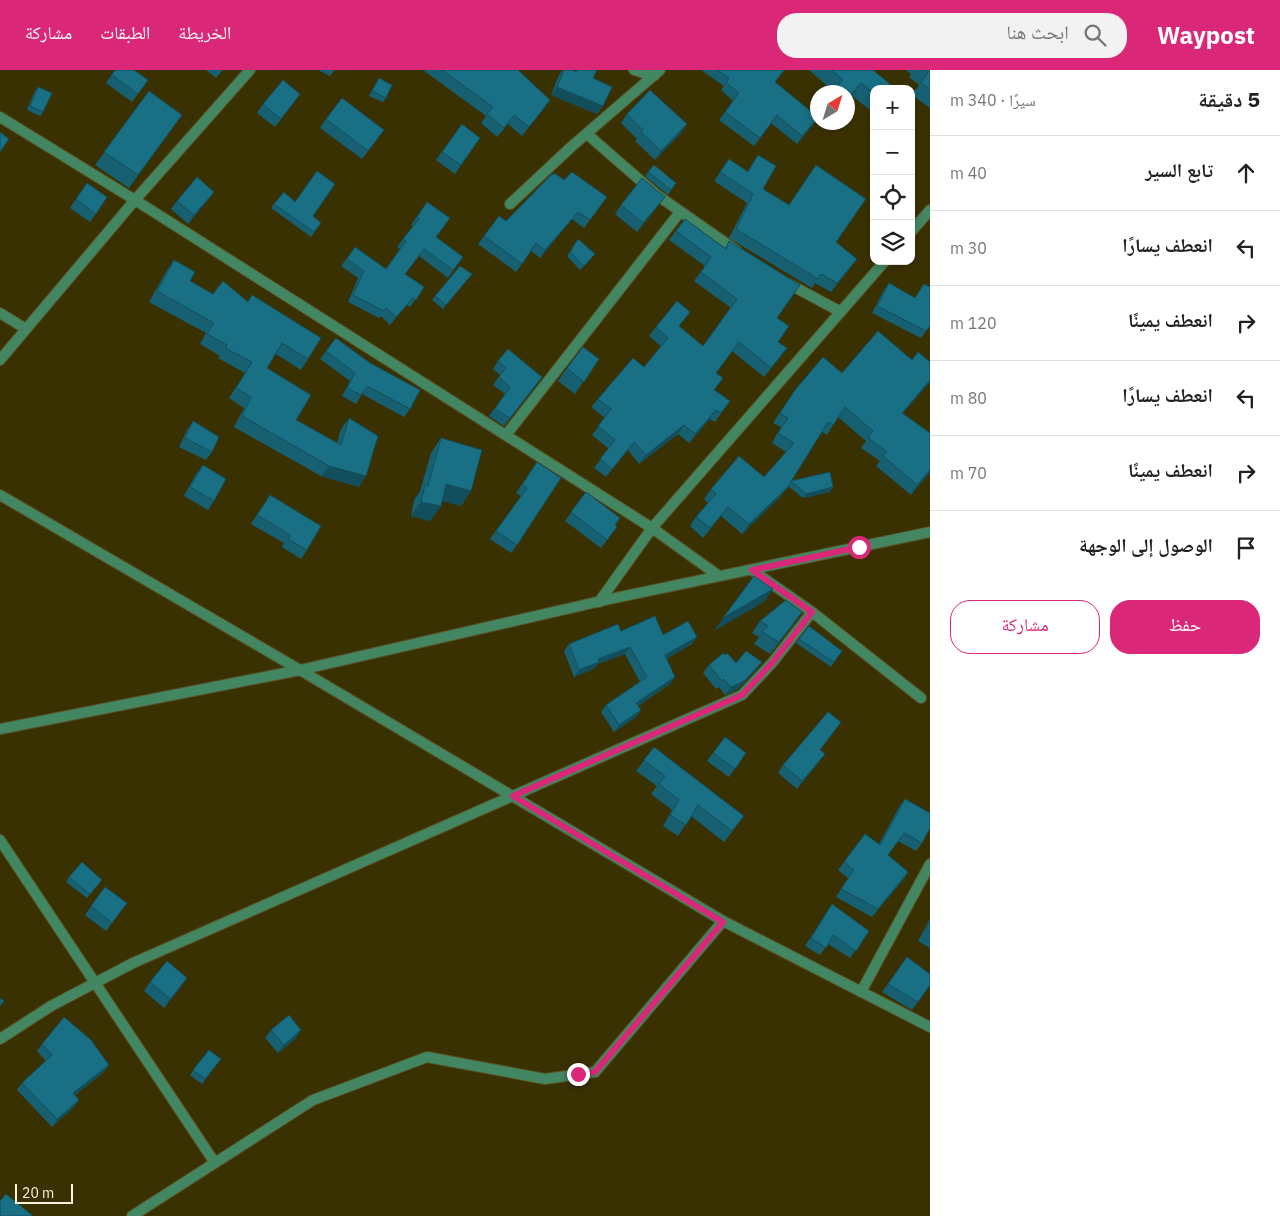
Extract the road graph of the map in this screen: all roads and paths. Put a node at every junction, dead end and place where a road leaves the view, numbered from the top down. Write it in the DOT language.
graph roads {
  1 [pos="250,70"];
  2 [pos="634,70"];
  3 [pos="657,73"];
  4 [pos="0,117"];
  5 [pos="587,134"];
  6 [pos="135,200"];
  7 [pos="510,204"];
  8 [pos="930,210"];
  9 [pos="680,212"];
  10 [pos="915,227"];
  11 [pos="747,257"];
  12 [pos="882,265"];
  13 [pos="779,278"];
  14 [pos="841,312"];
  15 [pos="0,313"];
  16 [pos="26,329"];
  17 [pos="0,360"];
  18 [pos="506,436"];
  19 [pos="0,495"];
  20 [pos="652,528"];
  21 [pos="930,532"];
  22 [pos="752,570"];
  23 [pos="719,576"];
  24 [pos="599,602"];
  25 [pos="812,612"];
  26 [pos="300,670"];
  27 [pos="921,698"];
  28 [pos="0,729"];
  29 [pos="513,796"];
  30 [pos="0,840"];
  31 [pos="930,866"];
  32 [pos="723,922"];
  33 [pos="95,983"];
  34 [pos="861,992"];
  35 [pos="930,1027"];
  36 [pos="0,1039"];
  37 [pos="215,1162"];
  38 [pos="132,1216"];
  1 -- 6 [label="street"];
  2 -- 3 [label="street"];
  3 -- 5 [label="street"];
  4 -- 6 [label="street"];
  5 -- 7 [label="street"];
  5 -- 9 [label="street"];
  6 -- 16 [label="street"];
  6 -- 18 [label="street"];
  8 -- 10 [label="street"];
  9 -- 11 [label="street"];
  9 -- 18 [label="street"];
  12 -- 14 [label="street"];
  13 -- 14 [label="street"];
  14 -- 20 [label="street"];
  15 -- 16 [label="street"];
  16 -- 17 [label="street"];
  18 -- 20 [label="street"];
  19 -- 26 [label="street"];
  20 -- 23 [label="street"];
  20 -- 24 [label="street"];
  21 -- 22 [label="street"];
  22 -- 23 [label="street"];
  22 -- 25 [label="street"];
  23 -- 24 [label="street"];
  24 -- 26 [label="street"];
  25 -- 27 [label="street"];
  25 -- 29 [label="street"];
  26 -- 28 [label="street"];
  26 -- 29 [label="street"];
  29 -- 32 [label="street"];
  29 -- 33 [label="street"];
  30 -- 33 [label="street"];
  31 -- 34 [label="street"];
  32 -- 34 [label="street"];
  32 -- 37 [label="street"];
  33 -- 36 [label="street"];
  33 -- 37 [label="street"];
  34 -- 35 [label="street"];
  37 -- 38 [label="street"];
}
